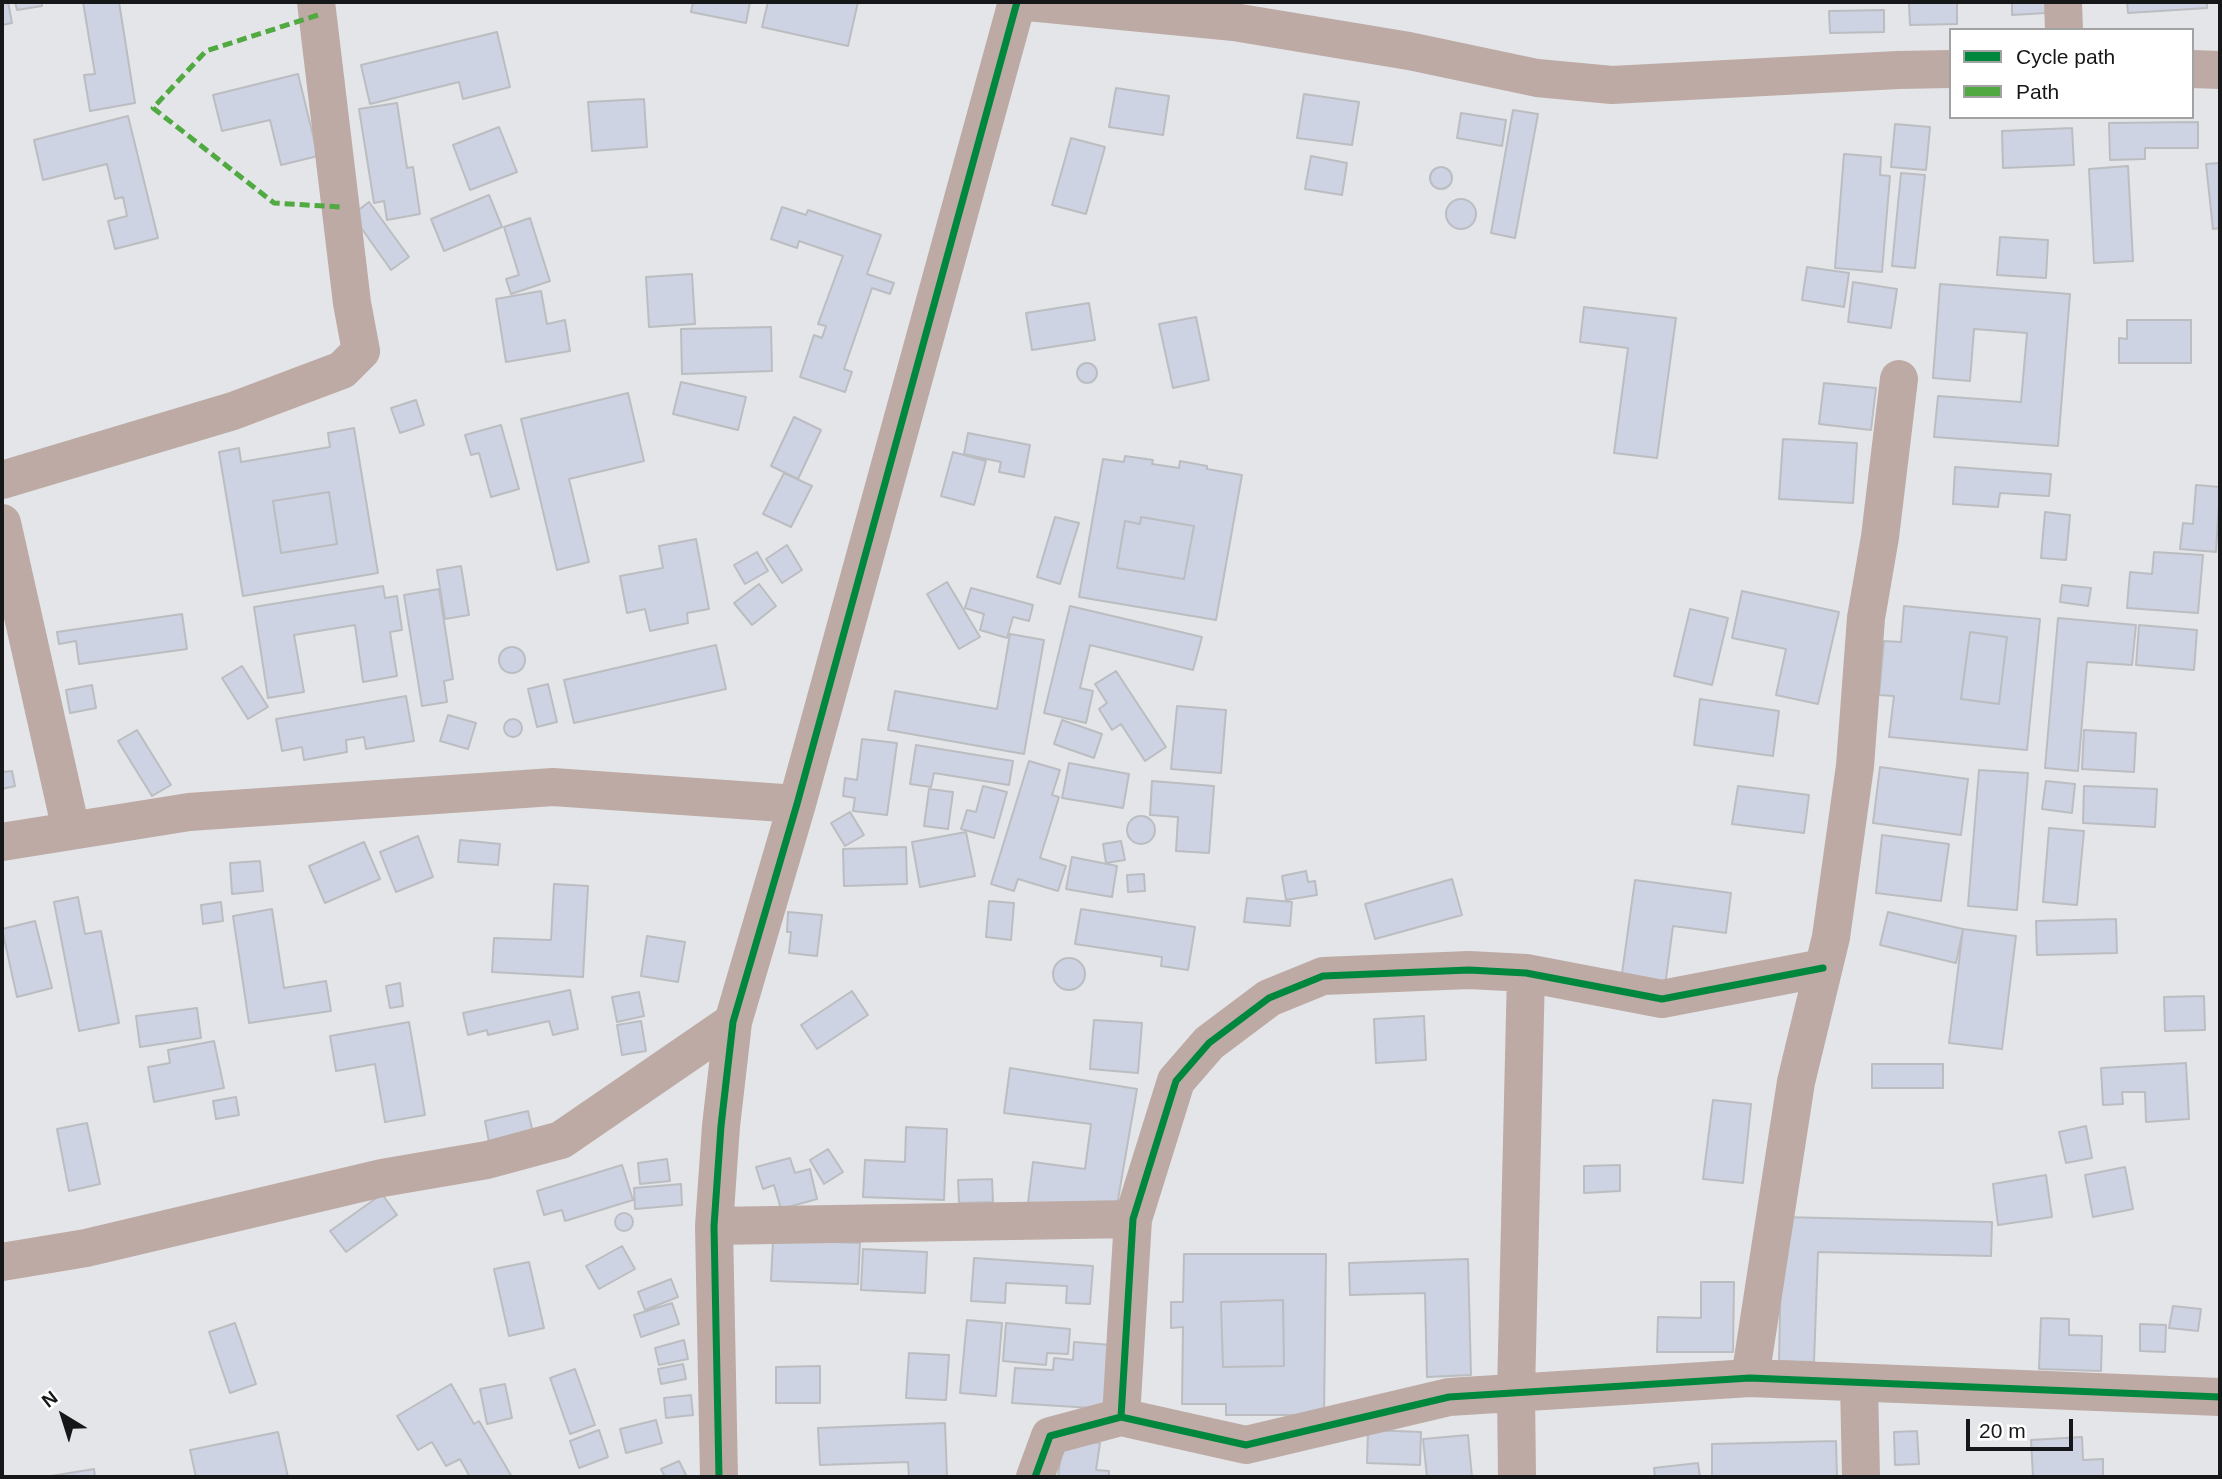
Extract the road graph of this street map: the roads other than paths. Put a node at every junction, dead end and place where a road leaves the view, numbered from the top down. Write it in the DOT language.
graph roads {
  1 [pos="316,2"];
  2 [pos="1017,2"];
  3 [pos="1028,2"];
  4 [pos="2063,2"];
  5 [pos="2064,28"];
  6 [pos="1949,69"];
  7 [pos="2194,69"];
  8 [pos="2220,70"];
  9 [pos="1899,379"];
  10 [pos="2,480"];
  11 [pos="2,523"];
  12 [pos="797,804"];
  13 [pos="71,830"];
  14 [pos="2,842"];
  15 [pos="1823,968"];
  16 [pos="1526,973"];
  17 [pos="733,1022"];
  18 [pos="1133,1219"];
  19 [pos="714,1226"];
  20 [pos="2,1262"];
  21 [pos="1750,1378"];
  22 [pos="1859,1383"];
  23 [pos="1516,1392"];
  24 [pos="2220,1397"];
  25 [pos="1121,1417"];
  26 [pos="719,1477"];
  27 [pos="1035,1477"];
  28 [pos="1517,1477"];
  29 [pos="1861,1477"];
  1 -- 10 [label="street"];
  2 -- 12 [label="street"];
  3 -- 6 [label="street"];
  4 -- 5 [label="street"];
  7 -- 8 [label="street"];
  9 -- 15 [label="street"];
  11 -- 13 [label="street"];
  12 -- 13 [label="street"];
  12 -- 17 [label="street"];
  13 -- 14 [label="street"];
  15 -- 16 [label="street"];
  15 -- 21 [label="street"];
  16 -- 18 [label="street"];
  16 -- 23 [label="street"];
  17 -- 19 [label="street"];
  17 -- 20 [label="street"];
  18 -- 19 [label="street"];
  18 -- 25 [label="street"];
  19 -- 26 [label="street"];
  21 -- 22 [label="street"];
  21 -- 23 [label="street"];
  22 -- 24 [label="street"];
  22 -- 29 [label="street"];
  23 -- 25 [label="street"];
  23 -- 28 [label="street"];
  25 -- 27 [label="street"];
}
